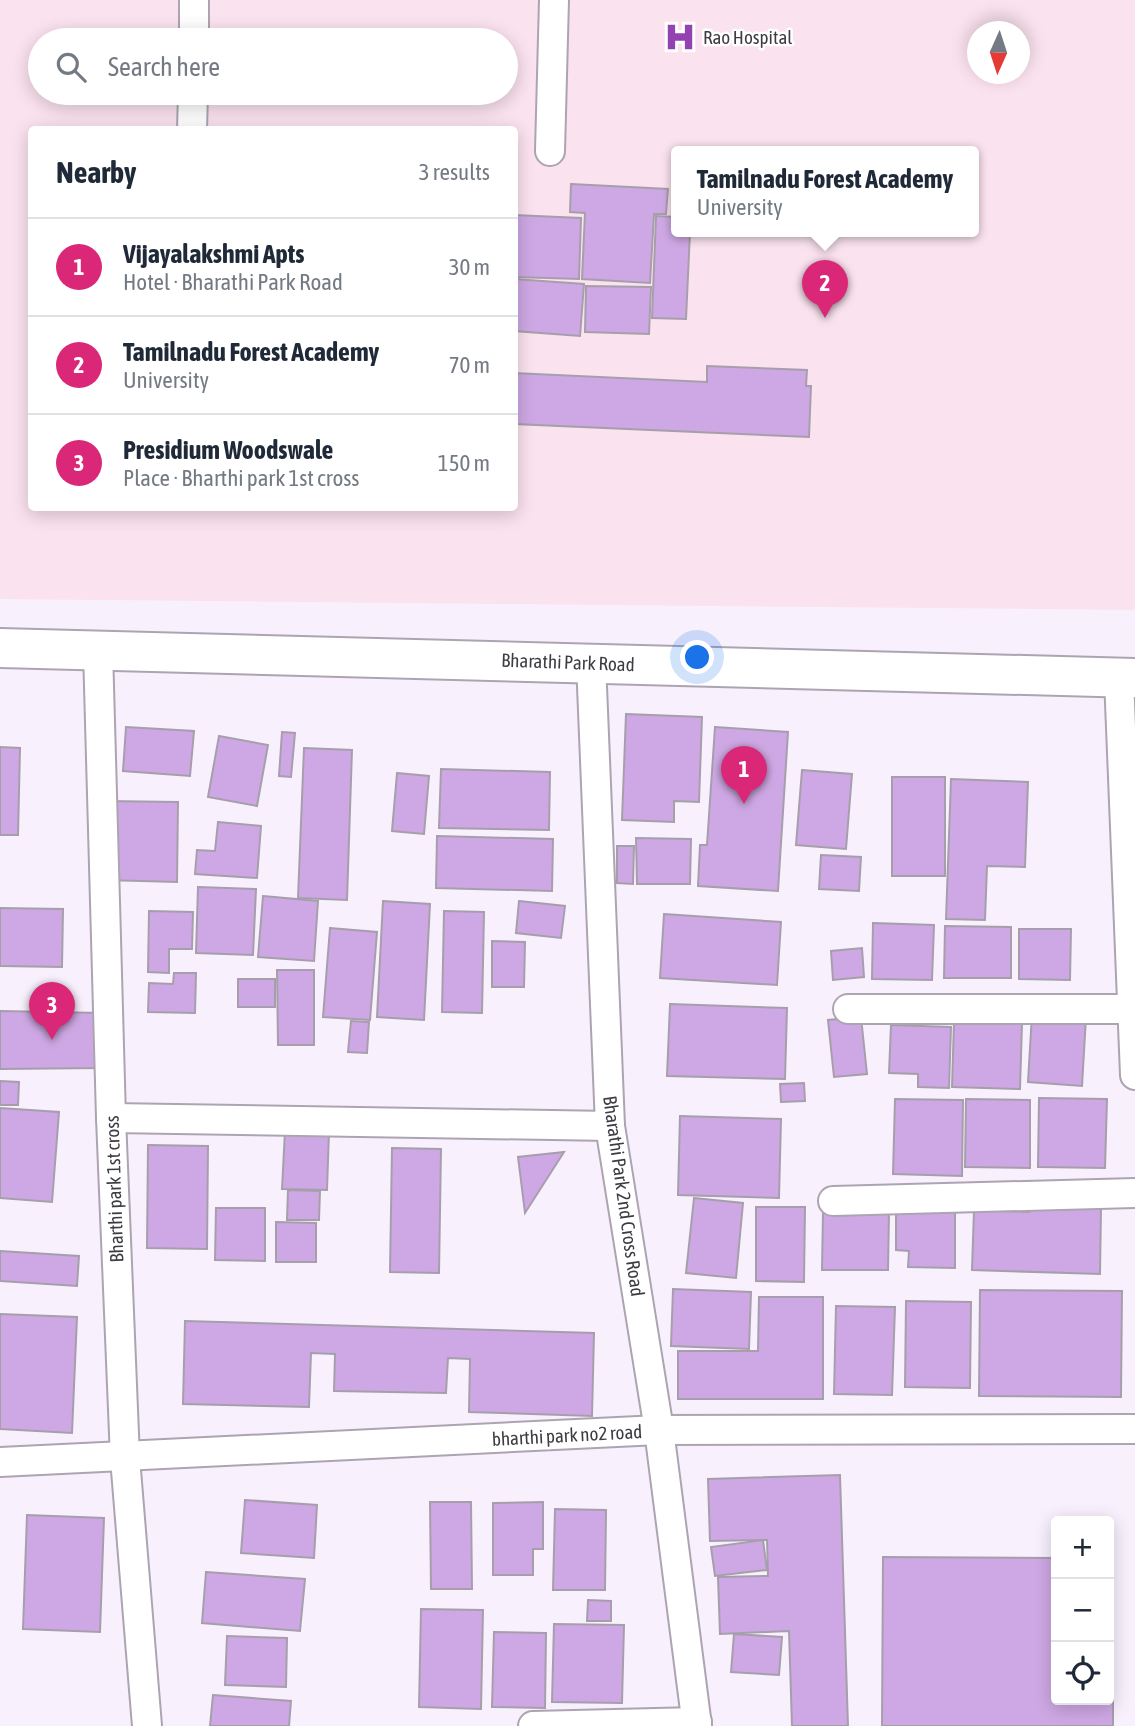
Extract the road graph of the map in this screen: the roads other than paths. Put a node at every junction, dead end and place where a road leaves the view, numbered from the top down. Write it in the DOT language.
graph roads {
  1 [pos="194,0"];
  2 [pos="554,0"];
  3 [pos="194,28"];
  4 [pos="193,105"];
  5 [pos="192,126"];
  6 [pos="550,150"];
  7 [pos="0,648"];
  8 [pos="98,650"];
  9 [pos="591,662"];
  10 [pos="1127,678"];
  11 [pos="848,1009"];
  12 [pos="1133,1025"];
  13 [pos="1135,1075"];
  14 [pos="111,1118"];
  15 [pos="610,1126"];
  16 [pos="1135,1193"];
  17 [pos="833,1201"];
  18 [pos="1135,1429"];
  19 [pos="659,1430"];
  20 [pos="125,1458"];
  21 [pos="0,1462"];
  22 [pos="697,1724"];
  23 [pos="147,1726"];
  24 [pos="533,1726"];
  1 -- 3 [label="street"];
  2 -- 6 [label="street"];
  4 -- 5 [label="street"];
  7 -- 8 [label="main road, Bharathi Park Road"];
  8 -- 9 [label="main road, Bharathi Park Road"];
  8 -- 14 [label="street, Bharthi park 1st cross"];
  9 -- 10 [label="main road, Bharathi Park Road"];
  9 -- 15 [label="street, Bharathi Park 2nd Cross Road"];
  10 -- 12 [label="street"];
  11 -- 12 [label="street"];
  12 -- 13 [label="street"];
  14 -- 15 [label="street"];
  14 -- 20 [label="street, Bharthi park 1st cross"];
  15 -- 19 [label="street, Bharathi Park 2nd Cross Road"];
  16 -- 17 [label="street"];
  18 -- 19 [label="street, bharthi park no2 road"];
  19 -- 20 [label="street, bharthi park no2 road"];
  19 -- 22 [label="street, Bharathi Park 2nd Cross Road"];
  20 -- 21 [label="street, bharthi park no2 road"];
  20 -- 23 [label="street, Bharthi park 1st cross"];
  22 -- 24 [label="street"];
}
